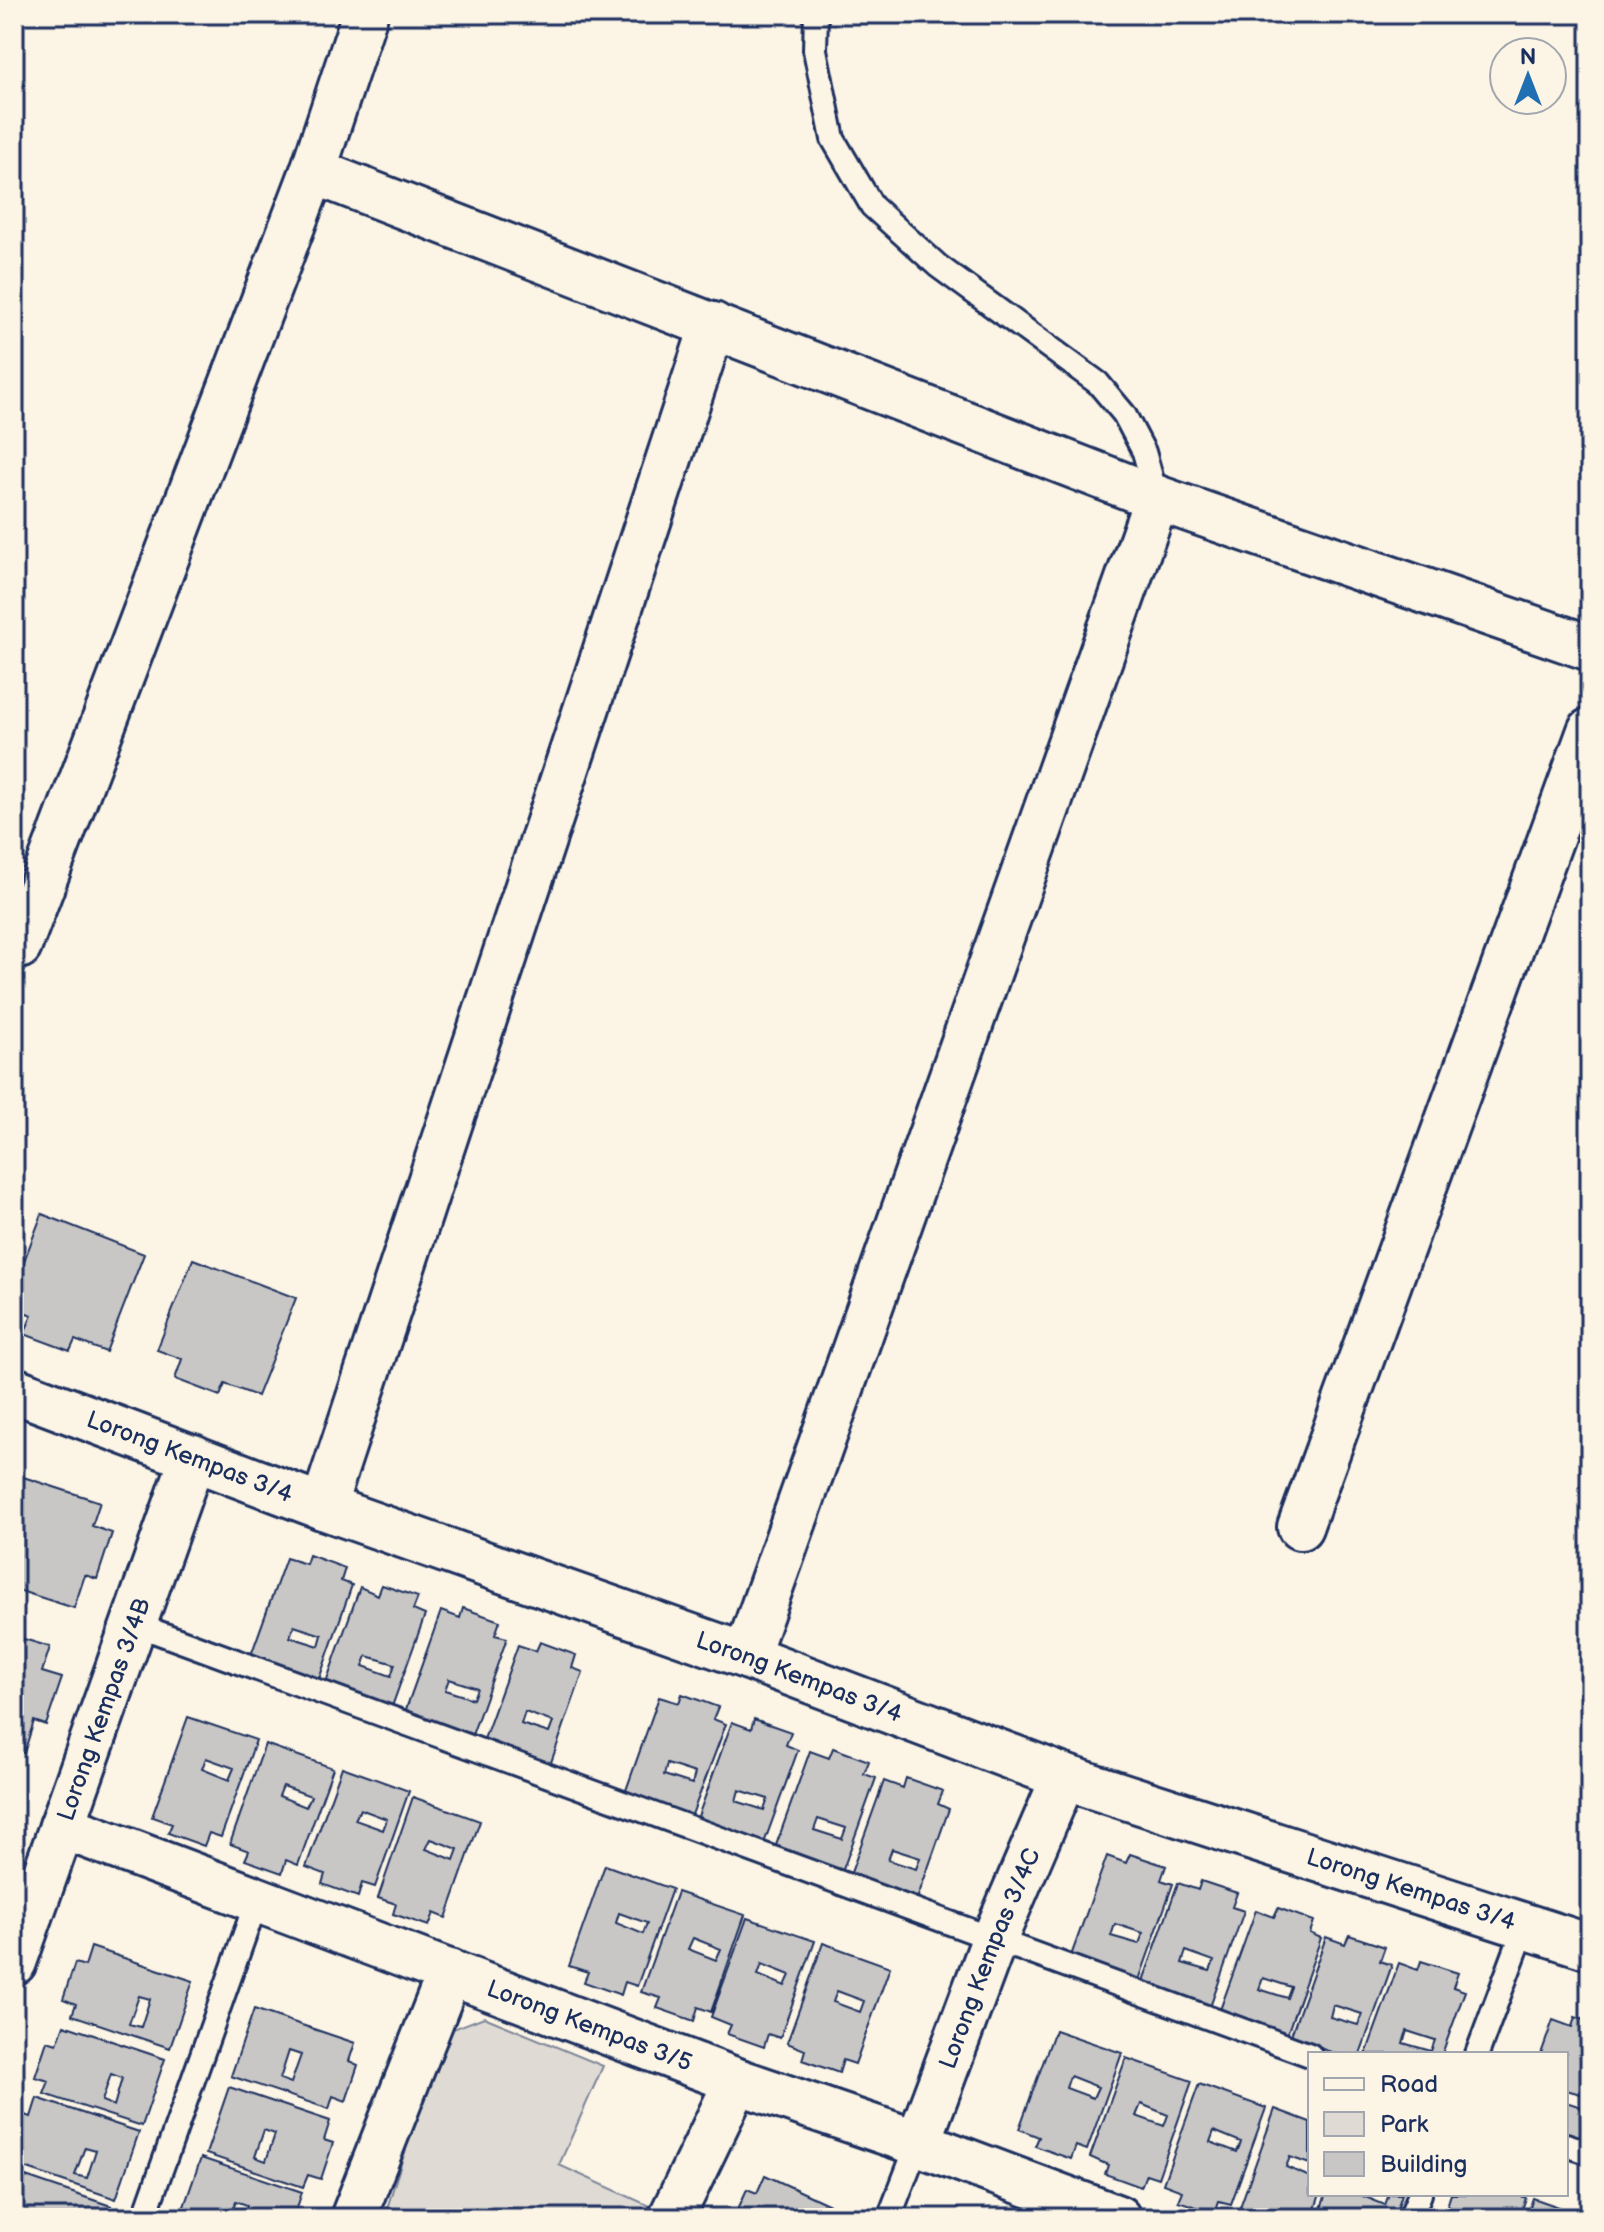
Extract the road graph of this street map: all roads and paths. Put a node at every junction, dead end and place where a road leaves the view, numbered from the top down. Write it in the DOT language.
graph roads {
  1 [pos="365,14"];
  2 [pos="816,14"];
  3 [pos="313,171"];
  4 [pos="713,325"];
  5 [pos="1157,498"];
  6 [pos="1590,648"];
  7 [pos="1590,731"];
  8 [pos="19,946"];
  9 [pos="14,1390"];
  10 [pos="193,1457"];
  11 [pos="323,1507"];
  12 [pos="1300,1527"];
  13 [pos="132,1623"];
  14 [pos="746,1656"];
  15 [pos="1064,1777"];
  16 [pos="62,1826"];
  17 [pos="257,1900"];
  18 [pos="1525,1926"];
  19 [pos="994,1940"];
  20 [pos="1590,1947"];
  21 [pos="14,1962"];
  22 [pos="450,1972"];
  23 [pos="1478,2052"];
  24 [pos="1308,2054"];
  25 [pos="737,2081"];
  26 [pos="918,2143"];
  27 [pos="1568,2146"];
  28 [pos="1590,2153"];
  29 [pos="1419,2196"];
  30 [pos="1112,2217"];
  31 [pos="144,2218"];
  32 [pos="353,2218"];
  33 [pos="671,2218"];
  34 [pos="889,2218"];
  35 [pos="1410,2218"];
  1 -- 3 [label="street"];
  2 -- 5 [label="lane"];
  3 -- 4 [label="street"];
  3 -- 8 [label="street"];
  4 -- 5 [label="street"];
  4 -- 11 [label="street"];
  5 -- 6 [label="street"];
  5 -- 14 [label="street"];
  7 -- 12 [label="street"];
  9 -- 10 [label="street, Lorong Kempas 3/4"];
  10 -- 11 [label="street, Lorong Kempas 3/4"];
  10 -- 13 [label="street, Lorong Kempas 3/4B"];
  11 -- 14 [label="street, Lorong Kempas 3/4"];
  13 -- 16 [label="street, Lorong Kempas 3/4B"];
  13 -- 19 [label="lane"];
  14 -- 15 [label="street, Lorong Kempas 3/4"];
  15 -- 18 [label="street, Lorong Kempas 3/4"];
  15 -- 19 [label="street, Lorong Kempas 3/4C"];
  16 -- 17 [label="street, Lorong Kempas 3/5"];
  16 -- 21 [label="street, Lorong Kempas 3/4B"];
  17 -- 22 [label="street, Lorong Kempas 3/5"];
  17 -- 31 [label="lane"];
  18 -- 20 [label="street, Lorong Kempas 3/4"];
  18 -- 23 [label="lane"];
  19 -- 24 [label="lane"];
  19 -- 26 [label="street, Lorong Kempas 3/4C"];
  22 -- 25 [label="street, Lorong Kempas 3/5"];
  22 -- 32 [label="street"];
  25 -- 26 [label="street, Lorong Kempas 3/5"];
  25 -- 33 [label="street"];
  26 -- 30 [label="street, Lorong Kempas 3/5"];
  26 -- 34 [label="lane"];
  27 -- 28 [label="lane"];
  29 -- 35 [label="lane"];
}
